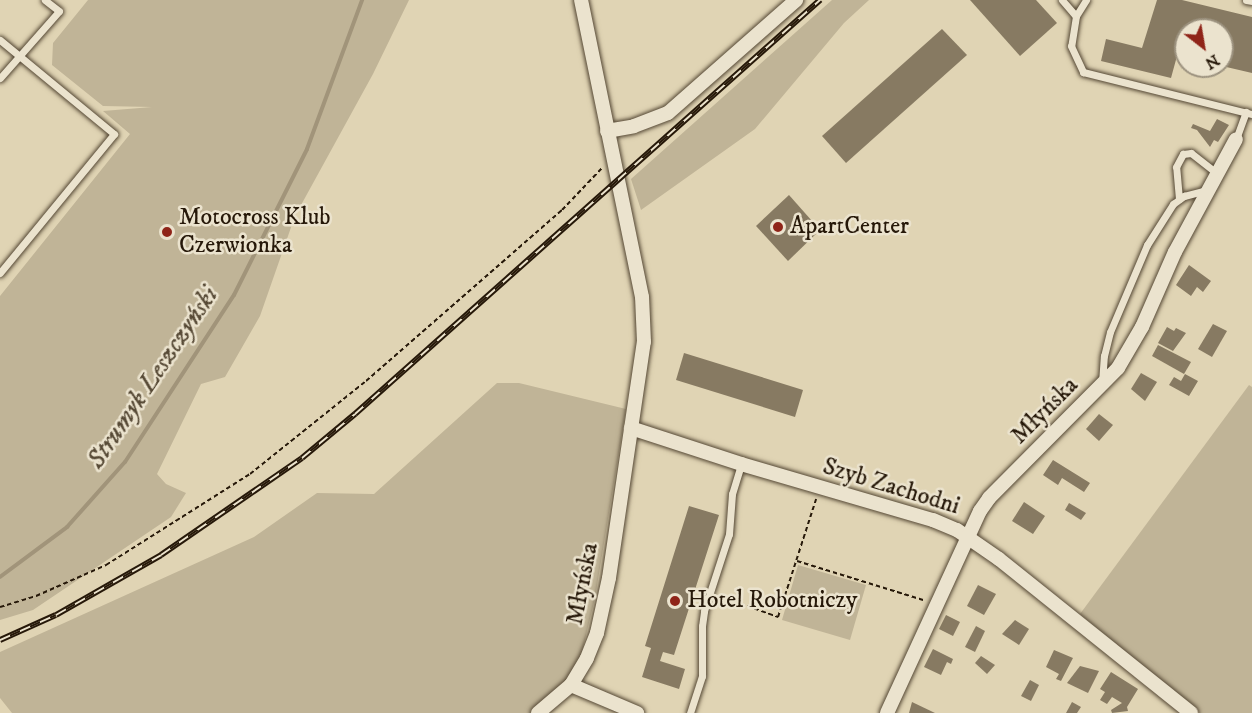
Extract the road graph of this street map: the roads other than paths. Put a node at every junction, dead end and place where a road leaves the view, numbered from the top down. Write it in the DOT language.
graph roads {
  1 [pos="45,0"];
  2 [pos="581,0"];
  3 [pos="796,0"];
  4 [pos="1062,0"];
  5 [pos="1086,0"];
  6 [pos="1246,0"];
  7 [pos="1252,1"];
  8 [pos="1076,16"];
  9 [pos="0,40"];
  10 [pos="20,56"];
  11 [pos="0,78"];
  12 [pos="1249,113"];
  13 [pos="608,131"];
  14 [pos="1236,140"];
  15 [pos="1218,174"];
  16 [pos="1209,189"];
  17 [pos="1179,199"];
  18 [pos="0,273"];
  19 [pos="1102,386"];
  20 [pos="631,428"];
  21 [pos="741,464"];
  22 [pos="967,536"];
  23 [pos="571,685"];
  24 [pos="538,713"];
  25 [pos="637,713"];
  26 [pos="690,713"];
  27 [pos="887,713"];
  28 [pos="1191,713"];
  1 -- 10 [label="lane"];
  2 -- 13 [label="street, Młyńska"];
  3 -- 13 [label="street"];
  4 -- 8 [label="lane"];
  5 -- 8 [label="lane"];
  6 -- 7 [label="lane"];
  8 -- 12 [label="lane"];
  9 -- 10 [label="lane"];
  10 -- 11 [label="lane"];
  10 -- 18 [label="lane"];
  12 -- 14 [label="lane"];
  13 -- 20 [label="street, Młyńska"];
  14 -- 15 [label="street, Młyńska"];
  15 -- 16 [label="street, Młyńska"];
  15 -- 17 [label="lane"];
  16 -- 17 [label="lane"];
  16 -- 19 [label="street, Młyńska"];
  17 -- 19 [label="lane"];
  19 -- 22 [label="street, Młyńska"];
  20 -- 21 [label="street, Szyb Zachodni"];
  20 -- 23 [label="street, Młyńska"];
  21 -- 22 [label="street, Szyb Zachodni"];
  21 -- 26 [label="lane"];
  22 -- 27 [label="street, Młyńska"];
  22 -- 28 [label="street, Szyb Zachodni"];
  23 -- 24 [label="street, Młyńska"];
  23 -- 25 [label="street"];
}
